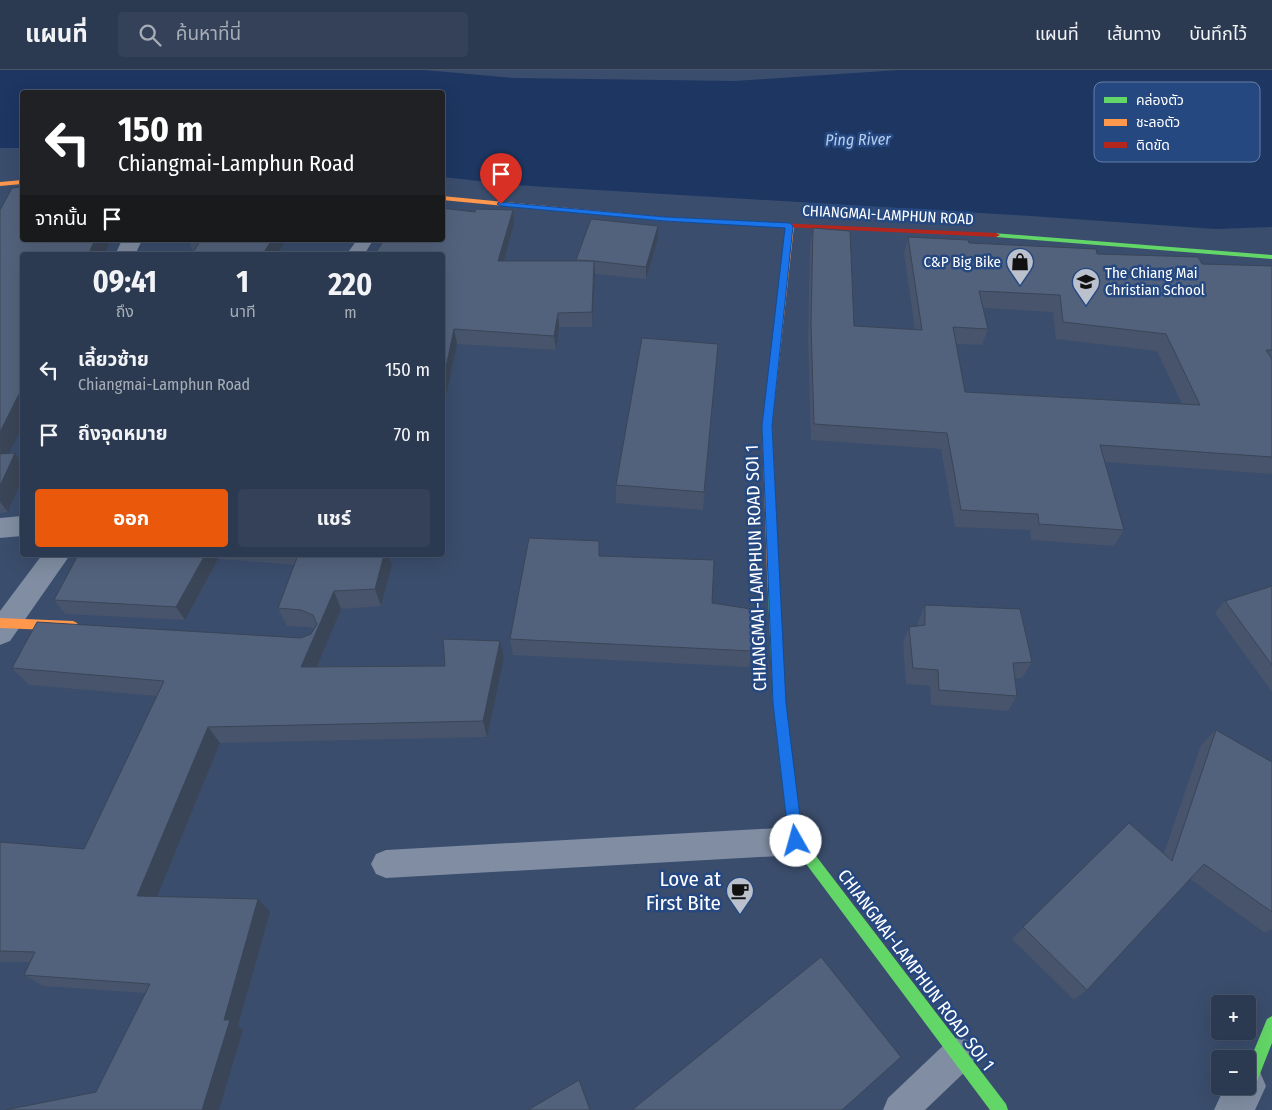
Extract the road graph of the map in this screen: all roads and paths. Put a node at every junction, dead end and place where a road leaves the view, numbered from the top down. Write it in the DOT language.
graph roads {
  1 [pos="20,182"];
  2 [pos="0,184"];
  3 [pos="445,198"];
  4 [pos="790,226"];
  5 [pos="1272,257"];
  6 [pos="20,526"];
  7 [pos="0,528"];
  8 [pos="55,557"];
  9 [pos="2,626"];
  10 [pos="85,627"];
  11 [pos="796,841"];
  12 [pos="386,864"];
  13 [pos="1272,1024"];
  14 [pos="959,1054"];
  15 [pos="1256,1063"];
  16 [pos="1242,1095"];
  17 [pos="900,1110"];
  18 [pos="1000,1110"];
  19 [pos="1234,1110"];
  1 -- 2 [label="street"];
  3 -- 4 [label="street, CHIANGMAI-LAMPHUN ROAD"];
  4 -- 5 [label="street, CHIANGMAI-LAMPHUN ROAD"];
  4 -- 11 [label="street, CHIANGMAI-LAMPHUN ROAD SOI 1"];
  6 -- 7 [label="street"];
  8 -- 9 [label="street"];
  9 -- 10 [label="street"];
  11 -- 12 [label="lane"];
  11 -- 14 [label="street, CHIANGMAI-LAMPHUN ROAD SOI 1"];
  13 -- 15 [label="street"];
  14 -- 17 [label="lane"];
  14 -- 18 [label="street, CHIANGMAI-LAMPHUN ROAD SOI 1"];
  16 -- 19 [label="street"];
}
